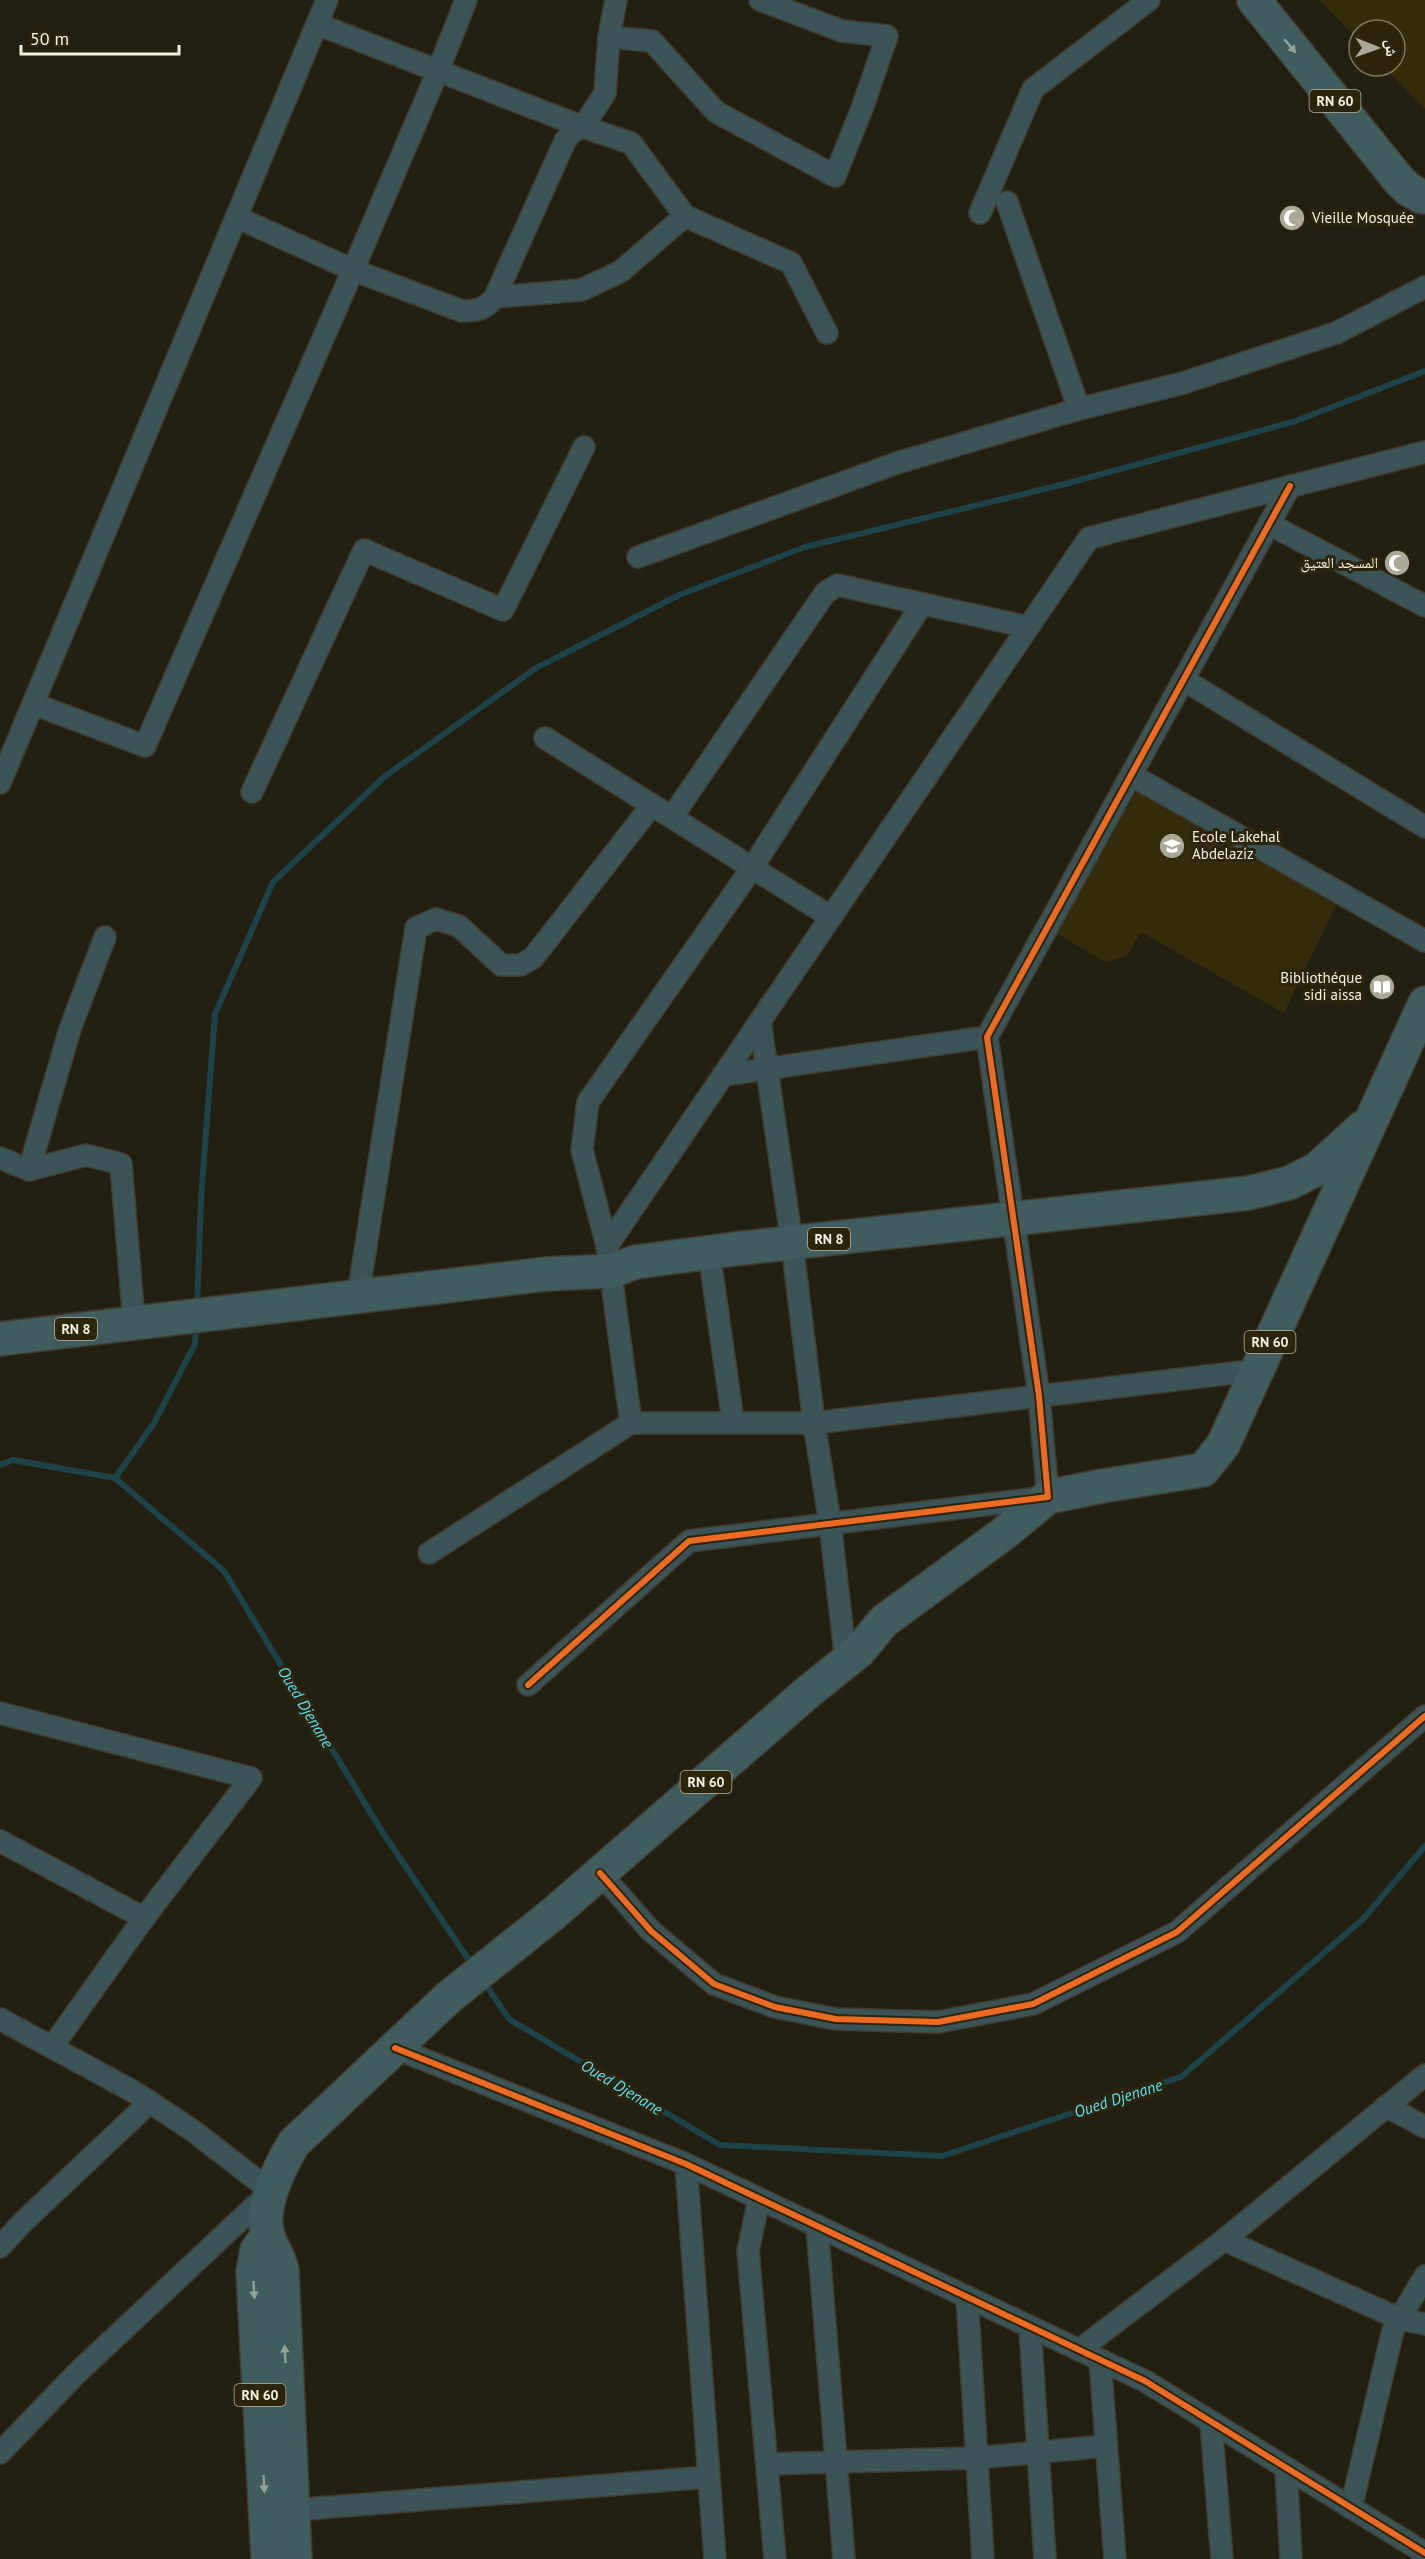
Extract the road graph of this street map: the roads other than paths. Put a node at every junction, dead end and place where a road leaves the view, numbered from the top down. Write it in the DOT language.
graph roads {
  1 [pos="327,0"];
  2 [pos="466,0"];
  3 [pos="615,0"];
  4 [pos="760,0"];
  5 [pos="1149,0"];
  6 [pos="1254,0"];
  7 [pos="1282,0"];
  8 [pos="316,24"];
  9 [pos="609,37"];
  10 [pos="438,71"];
  11 [pos="583,127"];
  12 [pos="1007,202"];
  13 [pos="1423,202"];
  14 [pos="980,213"];
  15 [pos="685,216"];
  16 [pos="236,217"];
  17 [pos="353,270"];
  18 [pos="1425,287"];
  19 [pos="495,297"];
  20 [pos="827,333"];
  21 [pos="1079,409"];
  22 [pos="584,447"];
  23 [pos="1425,452"];
  24 [pos="1290,486"];
  25 [pos="1269,524"];
  26 [pos="638,557"];
  27 [pos="922,604"];
  28 [pos="1425,606"];
  29 [pos="1028,627"];
  30 [pos="1184,680"];
  31 [pos="34,704"];
  32 [pos="545,738"];
  33 [pos="1131,775"];
  34 [pos="0,783"];
  35 [pos="252,792"];
  36 [pos="652,805"];
  37 [pos="672,818"];
  38 [pos="1425,827"];
  39 [pos="752,868"];
  40 [pos="831,917"];
  41 [pos="105,937"];
  42 [pos="1425,940"];
  43 [pos="1425,1003"];
  44 [pos="760,1021"];
  45 [pos="987,1037"];
  46 [pos="769,1069"];
  47 [pos="723,1075"];
  48 [pos="1374,1117"];
  49 [pos="0,1158"];
  50 [pos="29,1170"];
  51 [pos="1015,1219"];
  52 [pos="792,1243"];
  53 [pos="709,1252"];
  54 [pos="609,1258"];
  55 [pos="358,1296"];
  56 [pos="142,1321"];
  57 [pos="0,1339"];
  58 [pos="1258,1370"];
  59 [pos="1039,1396"];
  60 [pos="733,1421"];
  61 [pos="814,1423"];
  62 [pos="631,1424"];
  63 [pos="1102,1486"];
  64 [pos="1048,1497"];
  65 [pos="830,1523"];
  66 [pos="429,1553"];
  67 [pos="853,1656"];
  68 [pos="528,1685"];
  69 [pos="0,1713"];
  70 [pos="1425,1716"];
  71 [pos="0,1841"];
  72 [pos="600,1873"];
  73 [pos="144,1918"];
  74 [pos="0,2019"];
  75 [pos="52,2047"];
  76 [pos="395,2048"];
  77 [pos="1425,2075"];
  78 [pos="150,2102"];
  79 [pos="1386,2106"];
  80 [pos="1425,2127"];
  81 [pos="686,2164"];
  82 [pos="271,2191"];
  83 [pos="759,2199"];
  84 [pos="816,2226"];
  85 [pos="268,2235"];
  86 [pos="1224,2240"];
  87 [pos="0,2247"];
  88 [pos="1425,2276"];
  89 [pos="967,2297"];
  90 [pos="1400,2319"];
  91 [pos="1425,2324"];
  92 [pos="1030,2327"];
  93 [pos="1079,2350"];
  94 [pos="1100,2360"];
  95 [pos="1211,2422"];
  96 [pos="1105,2446"];
  97 [pos="1037,2452"];
  98 [pos="0,2453"];
  99 [pos="977,2458"];
  100 [pos="836,2463"];
  101 [pos="767,2464"];
  102 [pos="1286,2468"];
  103 [pos="709,2477"];
  104 [pos="1351,2508"];
  105 [pos="293,2510"];
  106 [pos="1425,2553"];
  107 [pos="268,2559"];
  108 [pos="295,2559"];
  109 [pos="715,2559"];
  110 [pos="775,2559"];
  111 [pos="844,2559"];
  112 [pos="983,2559"];
  113 [pos="1044,2559"];
  114 [pos="1115,2559"];
  115 [pos="1222,2559"];
  116 [pos="1291,2559"];
  1 -- 8 [label="street"];
  2 -- 10 [label="street"];
  3 -- 9 [label="street"];
  4 -- 9 [label="street"];
  5 -- 14 [label="street"];
  6 -- 13 [label="main road, RN 60, one-way"];
  7 -- 13 [label="main road, RN 60"];
  8 -- 10 [label="street"];
  8 -- 16 [label="street"];
  9 -- 11 [label="street"];
  10 -- 11 [label="street"];
  10 -- 17 [label="street"];
  11 -- 15 [label="street"];
  11 -- 19 [label="street"];
  12 -- 21 [label="street"];
  15 -- 19 [label="street"];
  15 -- 20 [label="street"];
  16 -- 17 [label="street"];
  16 -- 31 [label="street"];
  17 -- 19 [label="street"];
  17 -- 31 [label="street"];
  18 -- 21 [label="street"];
  21 -- 26 [label="street"];
  22 -- 35 [label="street"];
  23 -- 24 [label="street"];
  24 -- 25 [label="street"];
  24 -- 29 [label="street"];
  25 -- 28 [label="street"];
  25 -- 30 [label="street"];
  27 -- 29 [label="street"];
  27 -- 37 [label="street"];
  27 -- 39 [label="street"];
  29 -- 40 [label="street"];
  30 -- 33 [label="street"];
  30 -- 38 [label="street"];
  31 -- 34 [label="street"];
  32 -- 36 [label="street"];
  33 -- 42 [label="street"];
  33 -- 45 [label="street"];
  36 -- 37 [label="street"];
  36 -- 55 [label="street"];
  37 -- 39 [label="street"];
  39 -- 40 [label="street"];
  39 -- 54 [label="street"];
  40 -- 44 [label="street"];
  41 -- 50 [label="street"];
  43 -- 48 [label="main road, RN 8"];
  44 -- 46 [label="street"];
  44 -- 47 [label="street"];
  45 -- 46 [label="street"];
  45 -- 51 [label="street"];
  46 -- 47 [label="street"];
  46 -- 52 [label="street"];
  47 -- 54 [label="street"];
  48 -- 51 [label="main road, RN 8"];
  48 -- 58 [label="main road, RN 60"];
  49 -- 50 [label="street"];
  50 -- 56 [label="street"];
  51 -- 52 [label="main road, RN 8"];
  51 -- 59 [label="street"];
  52 -- 53 [label="main road, RN 8"];
  52 -- 61 [label="street"];
  53 -- 54 [label="main road, RN 8"];
  53 -- 60 [label="street"];
  54 -- 55 [label="main road, RN 8"];
  54 -- 62 [label="street"];
  55 -- 56 [label="main road, RN 8"];
  56 -- 57 [label="main road, RN 8"];
  58 -- 59 [label="street"];
  58 -- 63 [label="main road, RN 60"];
  59 -- 61 [label="street"];
  59 -- 64 [label="street"];
  60 -- 61 [label="street"];
  60 -- 62 [label="street"];
  61 -- 65 [label="street"];
  62 -- 66 [label="street"];
  63 -- 64 [label="main road"];
  63 -- 67 [label="main road, RN 60"];
  64 -- 65 [label="street"];
  64 -- 67 [label="main road"];
  65 -- 67 [label="street"];
  65 -- 68 [label="street"];
  67 -- 72 [label="main road, RN 60"];
  69 -- 73 [label="street"];
  70 -- 72 [label="street"];
  71 -- 73 [label="street"];
  72 -- 76 [label="main road, RN 60"];
  73 -- 75 [label="street"];
  74 -- 75 [label="street"];
  75 -- 78 [label="street"];
  76 -- 81 [label="street"];
  76 -- 82 [label="main road, RN 60"];
  77 -- 79 [label="street"];
  78 -- 82 [label="street"];
  78 -- 87 [label="street"];
  79 -- 80 [label="street"];
  79 -- 86 [label="street"];
  81 -- 83 [label="street"];
  81 -- 103 [label="street"];
  82 -- 85 [label="main road, RN 60"];
  82 -- 98 [label="street"];
  83 -- 84 [label="street"];
  83 -- 101 [label="street"];
  84 -- 89 [label="street"];
  84 -- 100 [label="street"];
  105 -- 85 [label="main road, RN 60, one-way"];
  85 -- 107 [label="main road, RN 60, one-way"];
  86 -- 90 [label="street"];
  86 -- 93 [label="street"];
  88 -- 90 [label="street"];
  89 -- 92 [label="street"];
  89 -- 99 [label="street"];
  90 -- 91 [label="street"];
  90 -- 104 [label="street"];
  92 -- 93 [label="street"];
  92 -- 97 [label="street"];
  93 -- 94 [label="street"];
  94 -- 95 [label="street"];
  94 -- 96 [label="street"];
  95 -- 102 [label="street"];
  95 -- 115 [label="street"];
  96 -- 97 [label="street"];
  96 -- 114 [label="street"];
  97 -- 99 [label="street"];
  97 -- 113 [label="street"];
  99 -- 100 [label="street"];
  99 -- 112 [label="street"];
  100 -- 101 [label="street"];
  100 -- 111 [label="street"];
  101 -- 110 [label="street"];
  102 -- 104 [label="street"];
  102 -- 116 [label="street"];
  103 -- 105 [label="street"];
  103 -- 109 [label="street"];
  104 -- 106 [label="street"];
  105 -- 108 [label="main road, RN 60"];
}
